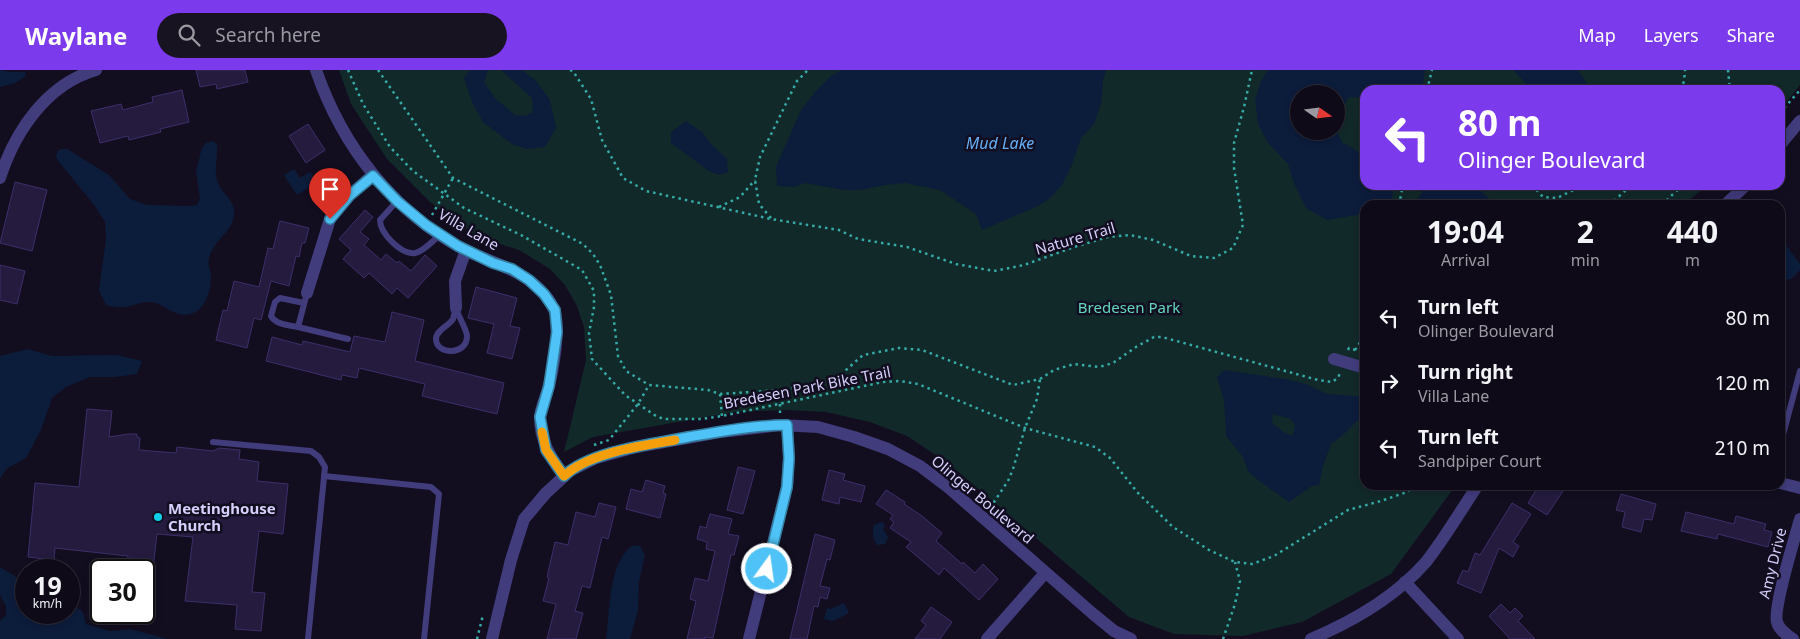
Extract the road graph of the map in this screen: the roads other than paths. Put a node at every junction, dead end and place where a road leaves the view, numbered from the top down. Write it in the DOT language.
graph roads {
  1 [pos="96,70"];
  2 [pos="316,70"];
  3 [pos="1800,121"];
  4 [pos="1785,139"];
  5 [pos="373,176"];
  6 [pos="0,178"];
  7 [pos="1741,190"];
  8 [pos="1730,200"];
  9 [pos="397,201"];
  10 [pos="441,234"];
  11 [pos="466,250"];
  12 [pos="306,298"];
  13 [pos="456,308"];
  14 [pos="298,327"];
  15 [pos="348,339"];
  16 [pos="1338,365"];
  17 [pos="1360,367"];
  18 [pos="1800,371"];
  19 [pos="784,420"];
  20 [pos="1785,427"];
  21 [pos="213,442"];
  22 [pos="324,476"];
  23 [pos="564,476"];
  24 [pos="1785,484"];
  25 [pos="1800,488"];
  26 [pos="1475,490"];
  27 [pos="1800,519"];
  28 [pos="1045,573"];
  29 [pos="1405,582"];
  30 [pos="308,639"];
  31 [pos="424,639"];
  32 [pos="492,639"];
  33 [pos="750,639"];
  34 [pos="987,639"];
  35 [pos="1131,639"];
  36 [pos="1311,639"];
  37 [pos="1458,639"];
  38 [pos="1793,639"];
  1 -- 6 [label="street"];
  2 -- 5 [label="street, Villa Lane"];
  3 -- 4 [label="street"];
  5 -- 9 [label="street, Villa Lane"];
  5 -- 12 [label="street"];
  7 -- 8 [label="street"];
  9 -- 10 [label="street, Villa Lane"];
  9 -- 10 [label="lane"];
  10 -- 11 [label="street, Villa Lane"];
  11 -- 13 [label="street"];
  11 -- 23 [label="street, Villa Lane"];
  12 -- 14 [label="lane"];
  12 -- 14 [label="lane"];
  13 -- 13 [label="lane"];
  14 -- 15 [label="lane"];
  16 -- 17 [label="street"];
  18 -- 20 [label="lane"];
  19 -- 23 [label="street, Olinger Boulevard"];
  19 -- 28 [label="street, Olinger Boulevard"];
  19 -- 33 [label="street"];
  21 -- 22 [label="lane"];
  22 -- 30 [label="lane"];
  22 -- 31 [label="lane"];
  23 -- 32 [label="street, Olinger Boulevard"];
  24 -- 25 [label="street"];
  26 -- 29 [label="street"];
  27 -- 38 [label="street, Amy Drive"];
  28 -- 34 [label="street"];
  28 -- 35 [label="street, Olinger Boulevard"];
  29 -- 36 [label="street"];
  29 -- 37 [label="street"];
}
